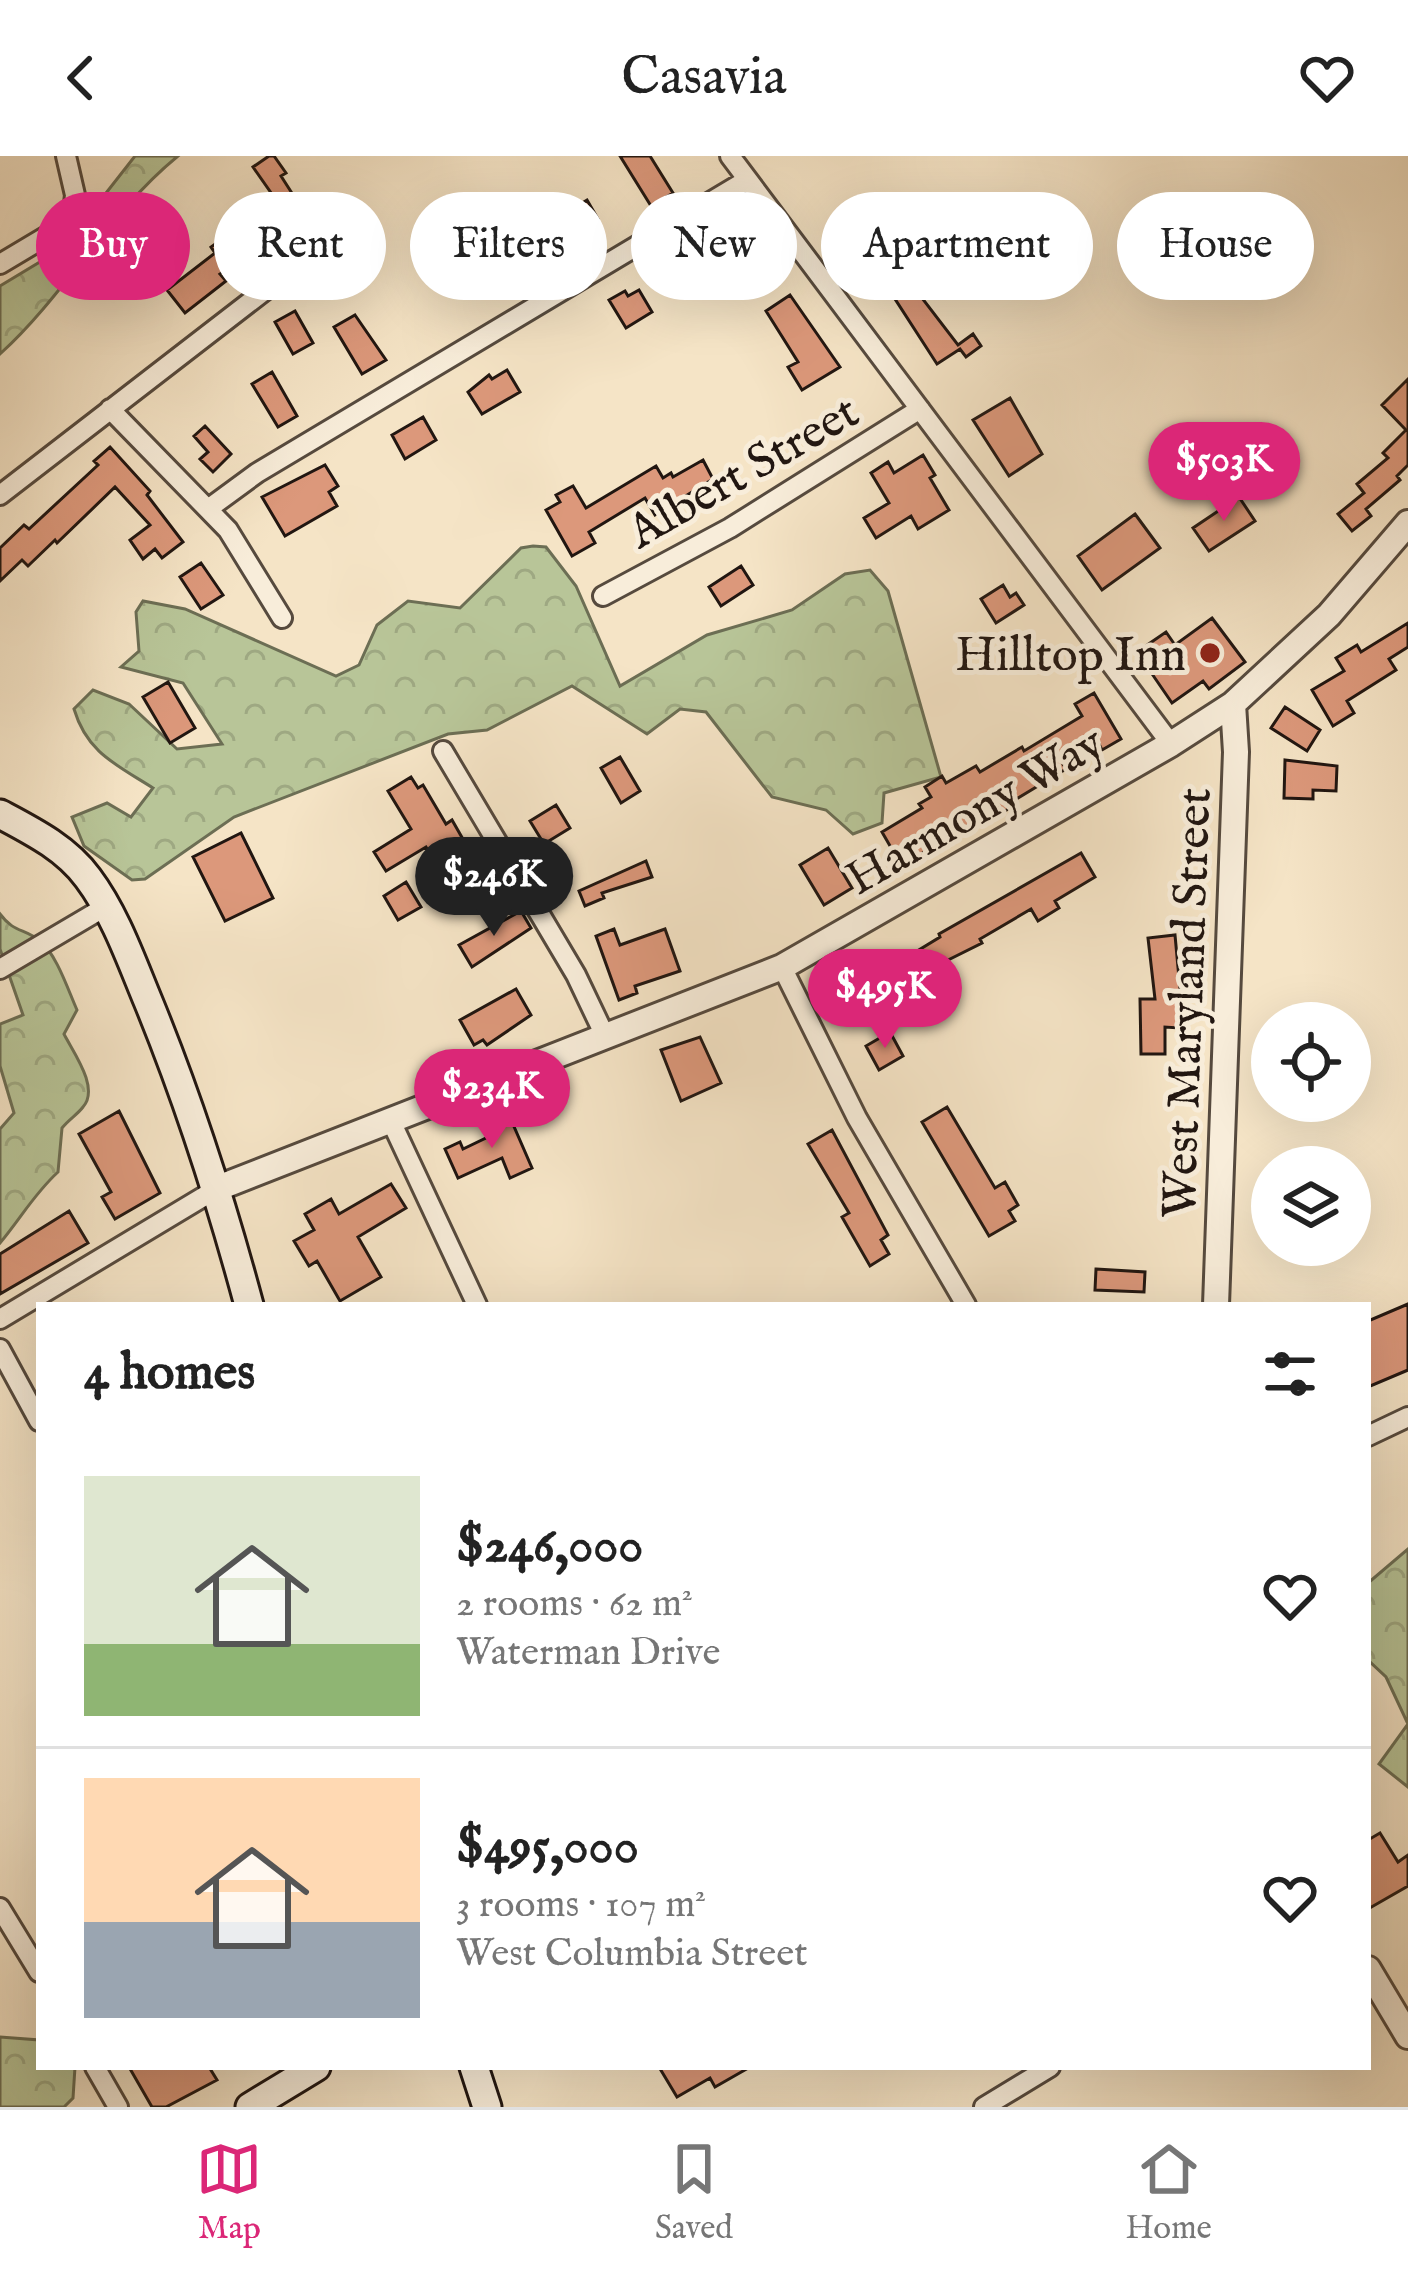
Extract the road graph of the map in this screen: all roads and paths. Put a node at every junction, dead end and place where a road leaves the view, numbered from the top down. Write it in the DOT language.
graph roads {
  1 [pos="66,156"];
  2 [pos="730,156"];
  3 [pos="746,180"];
  4 [pos="0,264"];
  5 [pos="252,300"];
  6 [pos="920,409"];
  7 [pos="110,410"];
  8 [pos="0,495"];
  9 [pos="208,508"];
  10 [pos="1408,523"];
  11 [pos="602,596"];
  12 [pos="281,618"];
  13 [pos="1233,704"];
  14 [pos="1172,744"];
  15 [pos="442,751"];
  16 [pos="0,814"];
  17 [pos="105,907"];
  18 [pos="782,967"];
  19 [pos="0,968"];
  20 [pos="606,1038"];
  21 [pos="390,1119"];
  22 [pos="218,1188"];
  23 [pos="248,1302"];
  24 [pos="476,1302"];
  25 [pos="964,1302"];
  26 [pos="1216,1302"];
  27 [pos="0,1319"];
  28 [pos="0,1348"];
  29 [pos="36,1415"];
  30 [pos="1408,1418"];
  31 [pos="1371,1435"];
  32 [pos="0,1909"];
  33 [pos="19,1940"];
  34 [pos="0,1952"];
  35 [pos="36,1967"];
  36 [pos="1371,1974"];
  37 [pos="1406,2028"];
  38 [pos="96,2070"];
  39 [pos="311,2070"];
  40 [pos="475,2070"];
  41 [pos="1045,2070"];
  42 [pos="118,2107"];
  43 [pos="250,2107"];
  44 [pos="487,2107"];
  45 [pos="984,2107"];
  1 -- 4 [label="street"];
  2 -- 3 [label="street, West Maryland Street"];
  3 -- 6 [label="street, West Maryland Street"];
  3 -- 9 [label="street"];
  5 -- 7 [label="street"];
  6 -- 11 [label="street, Albert Street"];
  6 -- 14 [label="street, West Maryland Street"];
  7 -- 8 [label="street"];
  7 -- 9 [label="street"];
  9 -- 12 [label="street"];
  10 -- 13 [label="street, Harmony Way"];
  13 -- 14 [label="street, Harmony Way"];
  13 -- 26 [label="street, West Maryland Street"];
  14 -- 18 [label="street, Harmony Way"];
  15 -- 20 [label="street"];
  16 -- 17 [label="main road"];
  17 -- 19 [label="street"];
  17 -- 22 [label="main road"];
  18 -- 20 [label="street, Harmony Way"];
  18 -- 25 [label="street"];
  20 -- 21 [label="street, Harmony Way"];
  21 -- 22 [label="street, Harmony Way"];
  21 -- 24 [label="street"];
  22 -- 23 [label="main road"];
  22 -- 27 [label="street, Harmony Way"];
  28 -- 29 [label="street"];
  30 -- 31 [label="street"];
  32 -- 33 [label="street"];
  33 -- 34 [label="street"];
  33 -- 35 [label="street"];
  36 -- 37 [label="street"];
  38 -- 42 [label="street"];
  39 -- 43 [label="main road"];
  40 -- 44 [label="main road"];
  41 -- 45 [label="street"];
}
